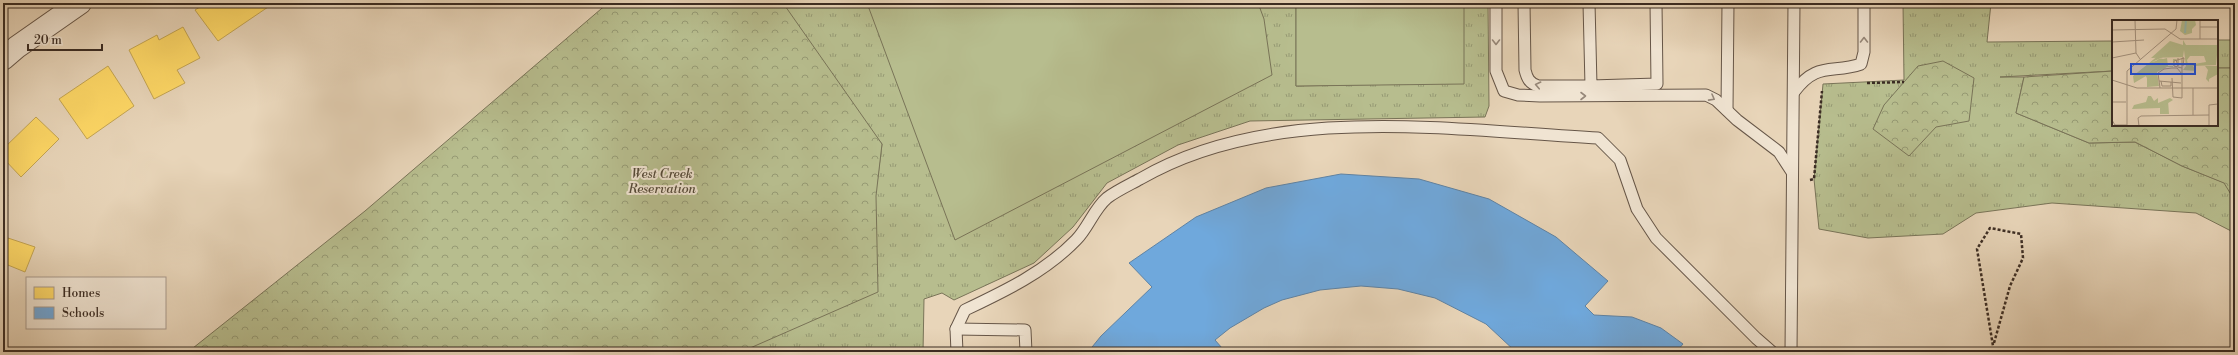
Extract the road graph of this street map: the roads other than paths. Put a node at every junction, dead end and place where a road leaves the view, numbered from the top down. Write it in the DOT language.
graph roads {
  1 [pos="80,3"];
  2 [pos="1496,3"];
  3 [pos="1524,3"];
  4 [pos="1589,3"];
  5 [pos="1656,3"];
  6 [pos="1728,3"];
  7 [pos="1794,3"];
  8 [pos="1864,3"];
  9 [pos="3,59"];
  10 [pos="1591,86"];
  11 [pos="1794,92"];
  12 [pos="1727,110"];
  13 [pos="1792,172"];
  14 [pos="956,329"];
  15 [pos="957,352"];
  16 [pos="1026,352"];
  17 [pos="1772,352"];
  18 [pos="1791,352"];
  1 -- 9 [label="street"];
  2 -- 12 [label="lane, one-way"];
  10 -- 3 [label="lane, one-way"];
  4 -- 10 [label="lane"];
  5 -- 10 [label="lane"];
  6 -- 12 [label="lane"];
  7 -- 11 [label="lane"];
  11 -- 8 [label="lane, one-way"];
  11 -- 13 [label="lane"];
  12 -- 13 [label="lane"];
  13 -- 18 [label="lane"];
  14 -- 15 [label="lane"];
  14 -- 16 [label="lane"];
  14 -- 17 [label="lane"];
}
